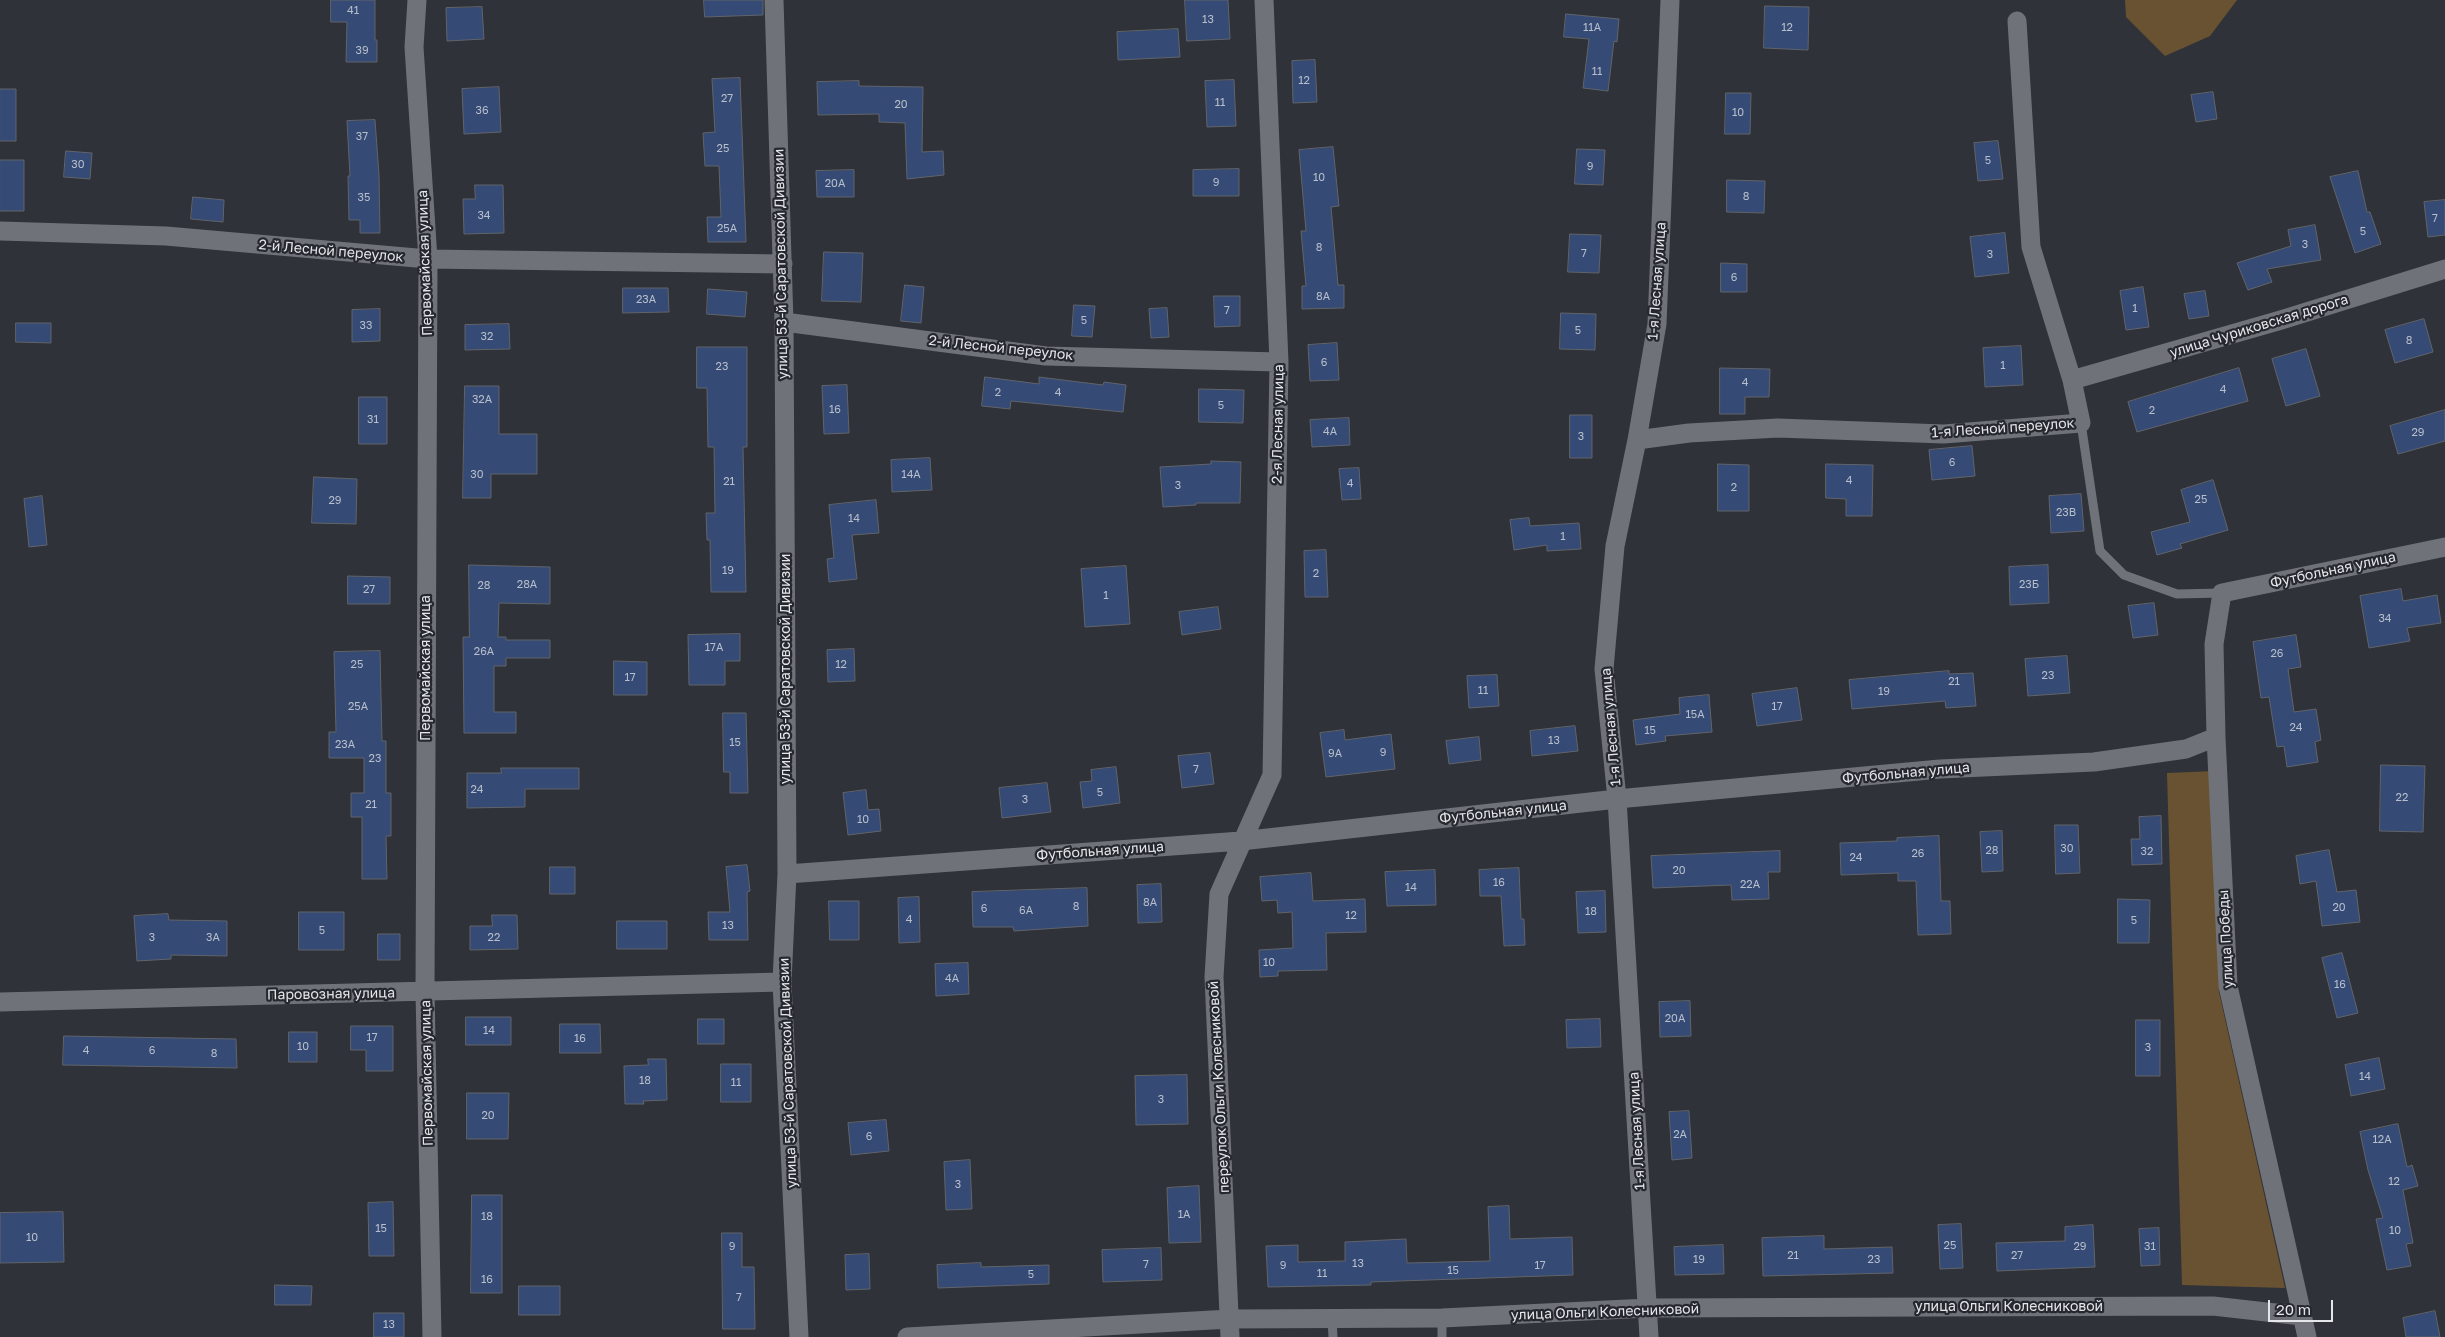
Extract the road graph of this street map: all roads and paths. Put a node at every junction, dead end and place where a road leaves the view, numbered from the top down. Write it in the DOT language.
graph roads {
  1 [pos="416,0"];
  2 [pos="774,0"];
  3 [pos="1264,0"];
  4 [pos="1670,0"];
  5 [pos="2017,21"];
  6 [pos="0,231"];
  7 [pos="428,260"];
  8 [pos="783,264"];
  9 [pos="2445,269"];
  10 [pos="784,322"];
  11 [pos="1279,362"];
  12 [pos="2072,380"];
  13 [pos="2081,423"];
  14 [pos="1637,440"];
  15 [pos="2445,547"];
  16 [pos="2222,593"];
  17 [pos="2216,737"];
  18 [pos="1617,799"];
  19 [pos="1241,841"];
  20 [pos="787,874"];
  21 [pos="782,982"];
  22 [pos="425,992"];
  23 [pos="0,1002"];
  24 [pos="1648,1308"];
  25 [pos="2302,1316"];
  26 [pos="1442,1318"];
  27 [pos="1230,1328"];
  28 [pos="1332,1328"];
  29 [pos="432,1337"];
  30 [pos="799,1337"];
  31 [pos="907,1337"];
  32 [pos="1442,1337"];
  33 [pos="1649,1337"];
  34 [pos="2307,1337"];
  1 -- 7 [label="street, Первомайская улица"];
  2 -- 8 [label="street, улица 53-й Саратовской Дивизии"];
  3 -- 11 [label="street, 2-я Лесная улица"];
  4 -- 14 [label="street, 1-я Лесная улица"];
  5 -- 12 [label="street, 1-я Лесной переулок"];
  6 -- 7 [label="street, 2-й Лесной переулок"];
  7 -- 8 [label="street, 2-й Лесной переулок"];
  7 -- 22 [label="street, Первомайская улица"];
  8 -- 10 [label="street, улица 53-й Саратовской Дивизии"];
  9 -- 12 [label="street, улица Чуриковская дорога"];
  10 -- 11 [label="street, 2-й Лесной переулок"];
  10 -- 20 [label="street, улица 53-й Саратовской Дивизии"];
  11 -- 19 [label="street, 2-я Лесная улица"];
  12 -- 13 [label="street, 1-я Лесной переулок"];
  13 -- 14 [label="street, 1-я Лесной переулок"];
  13 -- 16 [label="lane"];
  14 -- 18 [label="street, 1-я Лесная улица"];
  15 -- 16 [label="street, Футбольная улица"];
  16 -- 17 [label="street, улица Победы"];
  17 -- 18 [label="street, Футбольная улица"];
  17 -- 25 [label="street, улица Победы"];
  18 -- 19 [label="street, Футбольная улица"];
  18 -- 24 [label="street, 1-я Лесная улица"];
  19 -- 20 [label="street, Футбольная улица"];
  19 -- 27 [label="street, переулок Ольги Колесниковой"];
  20 -- 21 [label="street, улица 53-й Саратовской Дивизии"];
  21 -- 22 [label="street, Паровозная улица"];
  21 -- 30 [label="street, улица 53-й Саратовской Дивизии"];
  22 -- 23 [label="street, Паровозная улица"];
  22 -- 29 [label="street, Первомайская улица"];
  24 -- 25 [label="street, улица Ольги Колесниковой"];
  24 -- 26 [label="street, улица Ольги Колесниковой"];
  24 -- 33 [label="street, 1-я Лесная улица"];
  25 -- 34 [label="street, улица Победы"];
  26 -- 28 [label="street, улица Ольги Колесниковой"];
  26 -- 32 [label="lane"];
  27 -- 28 [label="street, улица Ольги Колесниковой"];
  27 -- 31 [label="street, улица Ольги Колесниковой"];
}
